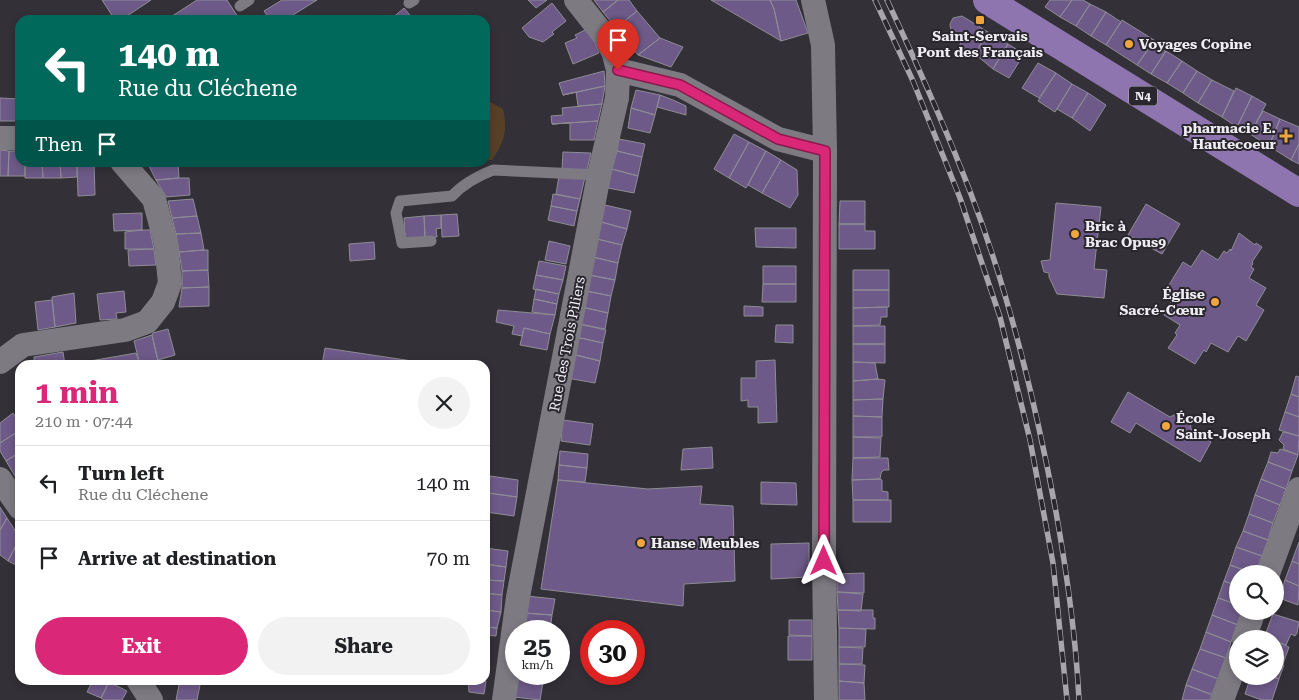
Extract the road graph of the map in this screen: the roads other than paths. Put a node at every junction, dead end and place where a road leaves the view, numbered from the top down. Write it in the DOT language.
graph roads {
  1 [pos="576,0"];
  2 [pos="813,0"];
  3 [pos="988,0"];
  4 [pos="618,70"];
  5 [pos="0,138"];
  6 [pos="15,138"];
  7 [pos="825,151"];
  8 [pos="126,167"];
  9 [pos="599,175"];
  10 [pos="1299,193"];
  11 [pos="431,241"];
  12 [pos="0,362"];
  13 [pos="0,479"];
  14 [pos="1299,489"];
  15 [pos="15,501"];
  16 [pos="1271,565"];
  17 [pos="1229,681"];
  18 [pos="141,685"];
  19 [pos="151,700"];
  20 [pos="504,700"];
  21 [pos="826,700"];
  22 [pos="1222,700"];
  1 -- 4 [label="street, Rue des Trois Piliers"];
  2 -- 7 [label="street"];
  3 -- 10 [label="main road, N4"];
  4 -- 7 [label="street"];
  4 -- 9 [label="street, Rue des Trois Piliers"];
  5 -- 6 [label="street"];
  7 -- 21 [label="street"];
  8 -- 12 [label="street"];
  9 -- 11 [label="lane"];
  9 -- 20 [label="street, Rue des Trois Piliers"];
  13 -- 15 [label="street"];
  14 -- 16 [label="street"];
  17 -- 22 [label="street"];
  18 -- 19 [label="street"];
}
